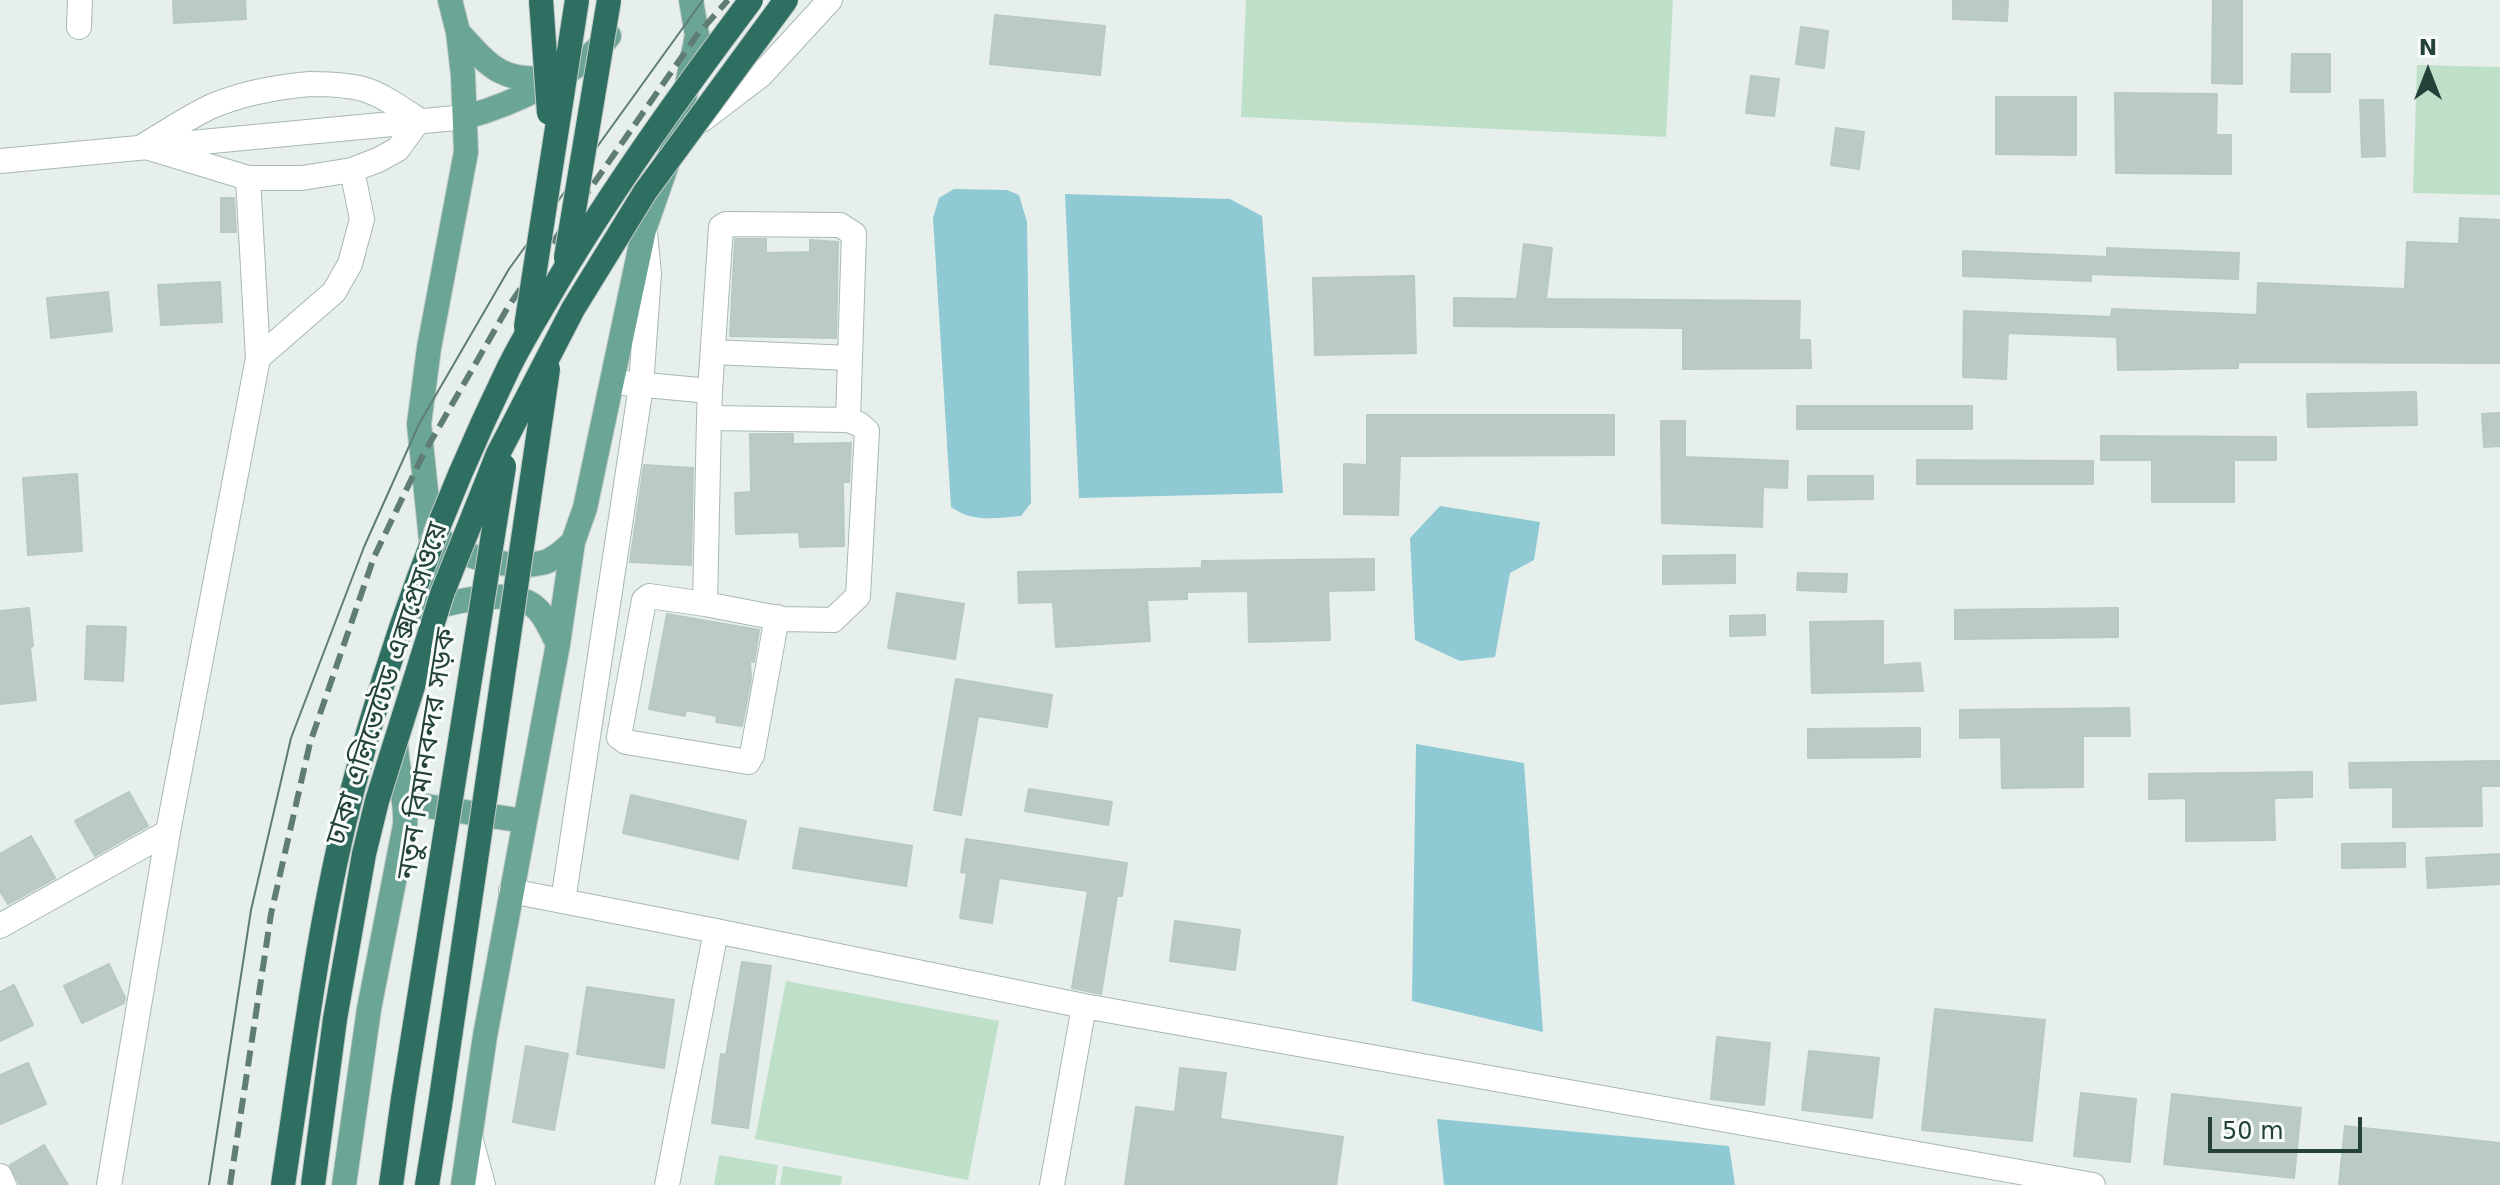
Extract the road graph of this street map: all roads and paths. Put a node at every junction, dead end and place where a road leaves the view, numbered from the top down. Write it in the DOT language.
graph roads {
  1 [pos="80,0"];
  2 [pos="450,0"];
  3 [pos="541,0"];
  4 [pos="577,0"];
  5 [pos="609,0"];
  6 [pos="620,0"];
  7 [pos="691,0"];
  8 [pos="751,0"];
  9 [pos="786,0"];
  10 [pos="830,0"];
  11 [pos="79,27"];
  12 [pos="458,32"];
  13 [pos="557,76"];
  14 [pos="466,117"];
  15 [pos="419,120"];
  16 [pos="675,141"];
  17 [pos="143,146"];
  18 [pos="553,148"];
  19 [pos="0,161"];
  20 [pos="352,170"];
  21 [pos="248,178"];
  22 [pos="644,230"];
  23 [pos="713,352"];
  24 [pos="258,358"];
  25 [pos="850,358"];
  26 [pos="613,382"];
  27 [pos="641,386"];
  28 [pos="710,391"];
  29 [pos="709,418"];
  30 [pos="848,420"];
  31 [pos="430,519"];
  32 [pos="573,542"];
  33 [pos="705,604"];
  34 [pos="431,608"];
  35 [pos="777,617"];
  36 [pos="558,644"];
  37 [pos="407,803"];
  38 [pos="524,821"];
  39 [pos="168,832"];
  40 [pos="511,891"];
  41 [pos="563,901"];
  42 [pos="0,926"];
  43 [pos="716,931"];
  44 [pos="1084,1006"];
  45 [pos="470,1137"];
  46 [pos="0,1176"];
  47 [pos="4,1185"];
  48 [pos="109,1185"];
  49 [pos="283,1185"];
  50 [pos="313,1185"];
  51 [pos="344,1185"];
  52 [pos="391,1185"];
  53 [pos="427,1185"];
  54 [pos="463,1185"];
  55 [pos="483,1185"];
  56 [pos="667,1185"];
  57 [pos="1052,1185"];
  58 [pos="2093,1185"];
  1 -- 11 [label="street"];
  2 -- 12 [label="main road"];
  3 -- 18 [label="highway, bridge"];
  4 -- 18 [label="highway, নতুন বিমানবন্দর সড়ক, bridge"];
  5 -- 53 [label="highway, bridge"];
  6 -- 13 [label="main road"];
  7 -- 16 [label="main road"];
  8 -- 49 [label="highway, ঢাকা এলিভেটেড এক্সপ্রেসওয়ে, bridge"];
  9 -- 50 [label="highway, ঢাকা এলিভেটেড এক্সপ্রেসওয়ে, bridge"];
  10 -- 16 [label="street"];
  12 -- 13 [label="main road"];
  12 -- 14 [label="main road"];
  13 -- 14 [label="main road"];
  14 -- 15 [label="street"];
  14 -- 31 [label="main road"];
  15 -- 17 [label="street"];
  15 -- 17 [label="street"];
  15 -- 20 [label="street"];
  16 -- 22 [label="main road"];
  17 -- 19 [label="street"];
  17 -- 21 [label="street"];
  18 -- 52 [label="highway, নতুন বিমানবন্দর সড়ক, bridge"];
  20 -- 21 [label="street"];
  20 -- 24 [label="street"];
  21 -- 24 [label="street"];
  22 -- 26 [label="main road"];
  22 -- 27 [label="street"];
  23 -- 25 [label="street"];
  23 -- 25 [label="street"];
  23 -- 28 [label="street"];
  24 -- 39 [label="street"];
  25 -- 30 [label="street"];
  26 -- 27 [label="street"];
  26 -- 32 [label="main road"];
  27 -- 28 [label="street"];
  27 -- 41 [label="street"];
  28 -- 29 [label="street"];
  29 -- 30 [label="street"];
  29 -- 33 [label="street"];
  30 -- 35 [label="street"];
  31 -- 32 [label="main road"];
  31 -- 34 [label="main road"];
  32 -- 36 [label="main road"];
  33 -- 35 [label="street"];
  33 -- 35 [label="street"];
  34 -- 36 [label="main road"];
  34 -- 37 [label="main road"];
  36 -- 38 [label="main road"];
  37 -- 38 [label="main road"];
  37 -- 51 [label="main road"];
  38 -- 40 [label="main road"];
  39 -- 42 [label="street"];
  39 -- 48 [label="street"];
  40 -- 41 [label="street"];
  40 -- 45 [label="main road"];
  41 -- 43 [label="street"];
  43 -- 44 [label="street"];
  43 -- 56 [label="street"];
  44 -- 57 [label="street"];
  44 -- 58 [label="street"];
  45 -- 54 [label="main road"];
  45 -- 55 [label="street"];
  46 -- 47 [label="street"];
}
